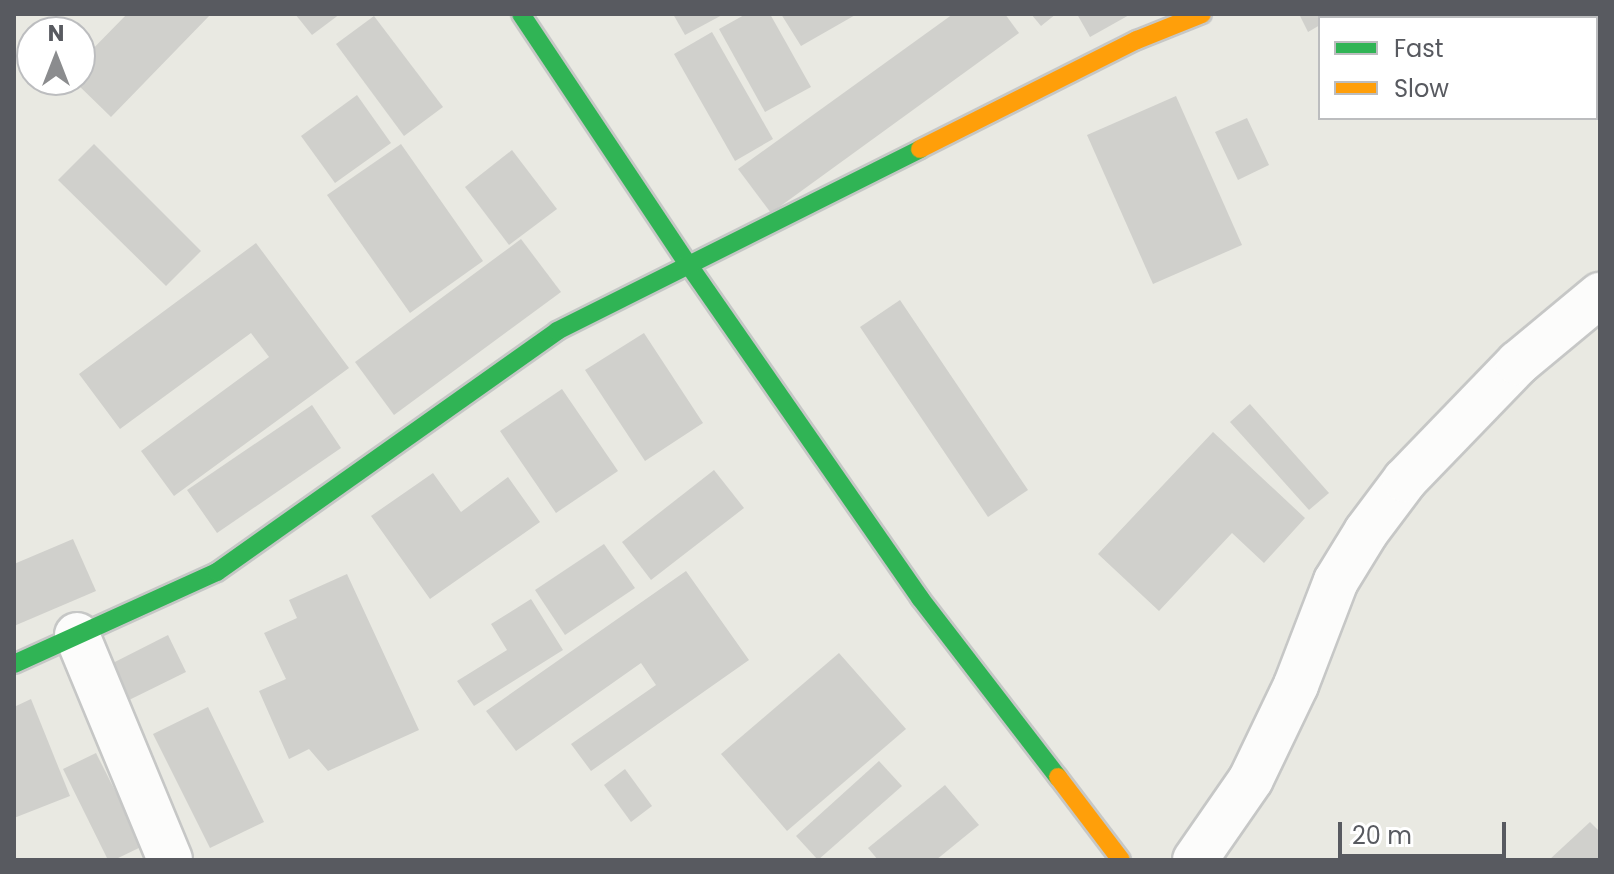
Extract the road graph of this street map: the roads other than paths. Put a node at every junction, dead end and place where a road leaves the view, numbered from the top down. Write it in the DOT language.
graph roads {
  1 [pos="521,14"];
  2 [pos="1202,14"];
  3 [pos="688,264"];
  4 [pos="1600,295"];
  5 [pos="77,635"];
  6 [pos="14,664"];
  7 [pos="170,860"];
  8 [pos="1121,860"];
  9 [pos="1195,860"];
  1 -- 3 [label="street"];
  2 -- 3 [label="street"];
  3 -- 5 [label="street"];
  3 -- 8 [label="street"];
  4 -- 9 [label="street"];
  5 -- 6 [label="street"];
  5 -- 7 [label="street"];
}
